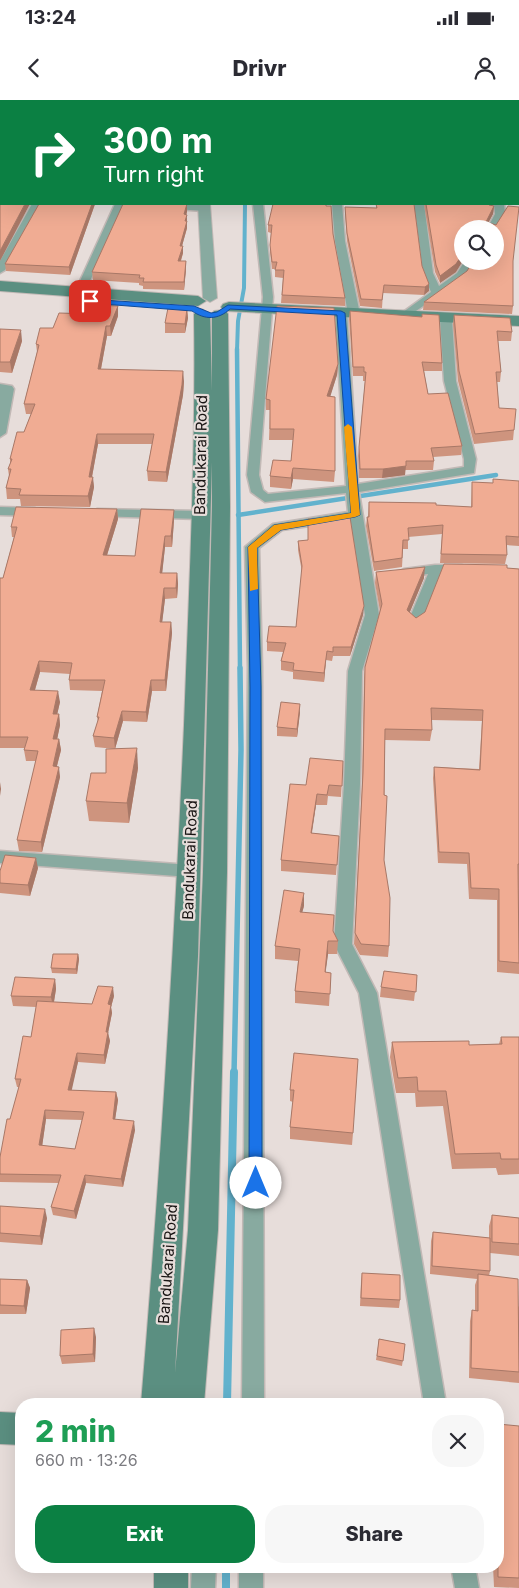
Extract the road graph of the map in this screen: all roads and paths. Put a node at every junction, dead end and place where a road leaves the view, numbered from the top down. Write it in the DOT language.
graph roads {
  1 [pos="36,205"];
  2 [pos="120,205"];
  3 [pos="176,205"];
  4 [pos="258,205"];
  5 [pos="337,205"];
  6 [pos="419,205"];
  7 [pos="499,205"];
  8 [pos="204,206"];
  9 [pos="497,220"];
  10 [pos="0,270"];
  11 [pos="465,270"];
  12 [pos="0,286"];
  13 [pos="80,292"];
  14 [pos="0,293"];
  15 [pos="437,293"];
  16 [pos="212,307"];
  17 [pos="260,309"];
  18 [pos="347,314"];
  19 [pos="403,317"];
  20 [pos="446,319"];
  21 [pos="519,321"];
  22 [pos="0,388"];
  23 [pos="0,433"];
  24 [pos="353,499"];
  25 [pos="0,511"];
  26 [pos="48,512"];
  27 [pos="86,513"];
  28 [pos="201,515"];
  29 [pos="436,569"];
  30 [pos="473,570"];
  31 [pos="394,575"];
  32 [pos="415,622"];
  33 [pos="0,856"];
  34 [pos="190,871"];
  35 [pos="157,1398"];
  36 [pos="189,1398"];
  37 [pos="253,1398"];
  38 [pos="434,1398"];
  39 [pos="171,1573"];
  40 [pos="204,1573"];
  41 [pos="251,1573"];
  42 [pos="464,1573"];
  43 [pos="170,1588"];
  44 [pos="203,1588"];
  45 [pos="251,1588"];
  46 [pos="467,1588"];
  1 -- 10 [label="street"];
  2 -- 13 [label="street"];
  3 -- 8 [label="street"];
  4 -- 17 [label="street"];
  5 -- 18 [label="street"];
  6 -- 15 [label="street"];
  7 -- 9 [label="street"];
  8 -- 16 [label="street"];
  11 -- 15 [label="street"];
  12 -- 13 [label="main road"];
  13 -- 16 [label="main road"];
  14 -- 16 [label="main road"];
  15 -- 19 [label="street"];
  16 -- 17 [label="main road"];
  16 -- 28 [label="main road, Bandukarai Road"];
  16 -- 36 [label="main road, Bandukarai Road"];
  17 -- 18 [label="main road"];
  17 -- 24 [label="street"];
  18 -- 19 [label="main road"];
  18 -- 24 [label="street"];
  19 -- 20 [label="main road"];
  20 -- 21 [label="main road"];
  20 -- 24 [label="street"];
  22 -- 23 [label="street"];
  24 -- 37 [label="street"];
  24 -- 38 [label="street"];
  25 -- 26 [label="street"];
  27 -- 28 [label="street"];
  28 -- 34 [label="main road, Bandukarai Road"];
  29 -- 30 [label="street"];
  29 -- 31 [label="street"];
  29 -- 32 [label="street"];
  33 -- 34 [label="street"];
  34 -- 35 [label="main road, Bandukarai Road"];
  39 -- 43 [label="main road"];
  40 -- 44 [label="street"];
  41 -- 45 [label="street"];
  42 -- 46 [label="street"];
}
